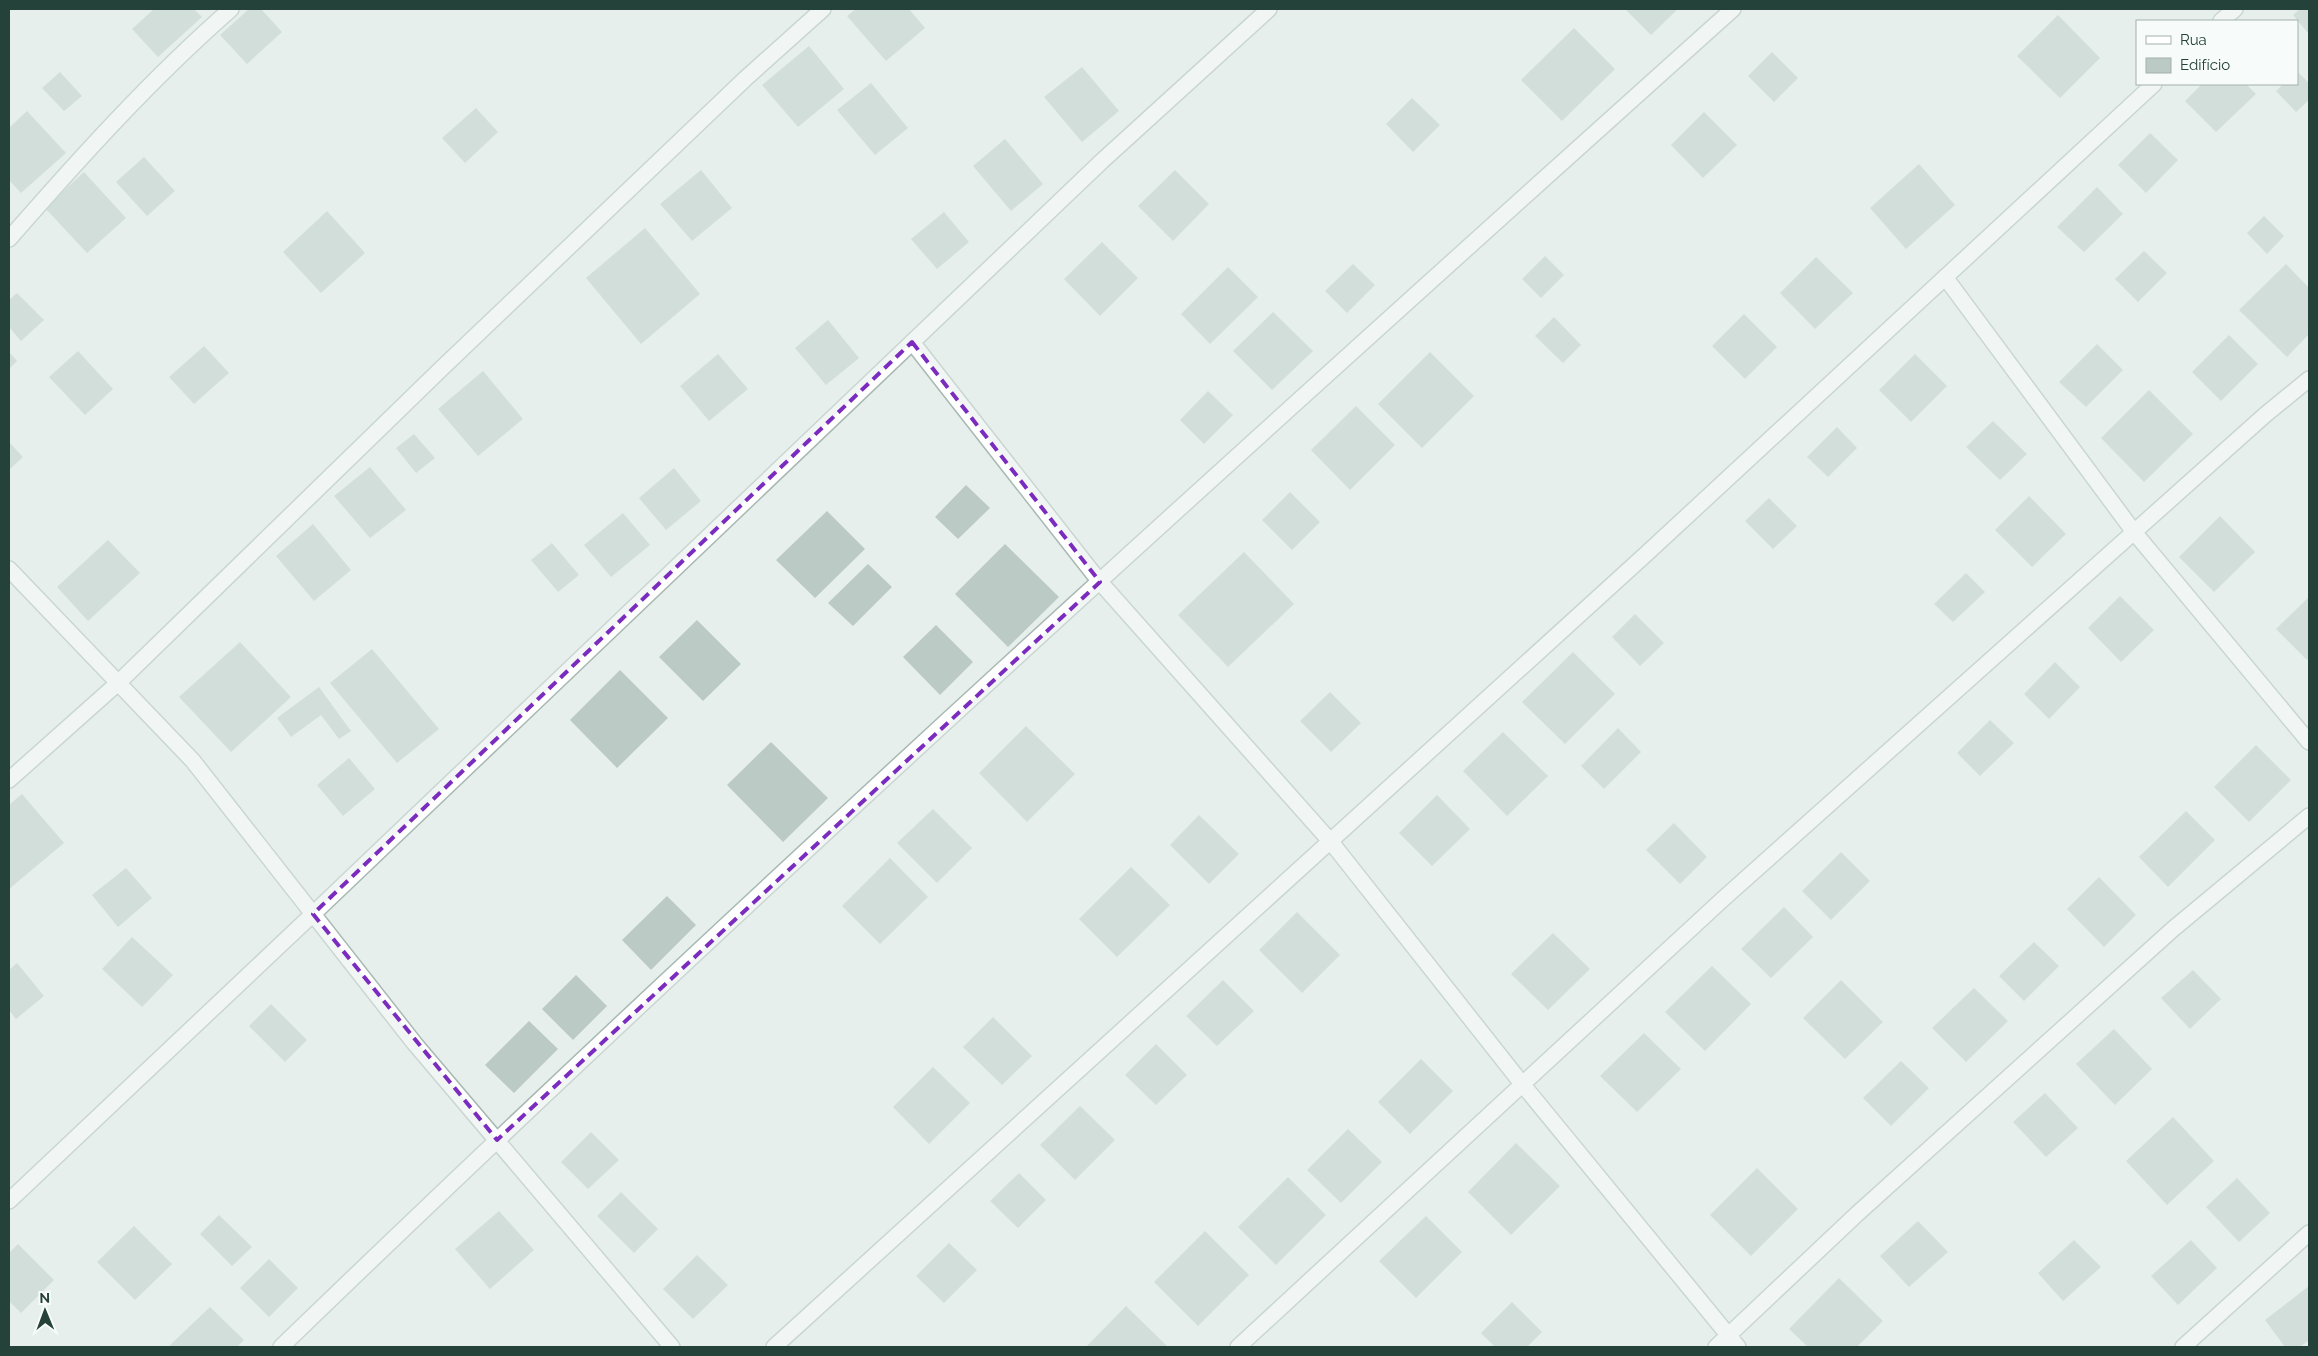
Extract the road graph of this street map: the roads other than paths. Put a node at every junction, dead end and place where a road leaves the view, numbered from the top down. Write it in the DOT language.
graph roads {
  1 [pos="231,9"];
  2 [pos="823,9"];
  3 [pos="1269,9"];
  4 [pos="1732,9"];
  5 [pos="2235,9"];
  6 [pos="2222,20"];
  7 [pos="2153,85"];
  8 [pos="9,240"];
  9 [pos="1945,277"];
  10 [pos="912,342"];
  11 [pos="2309,379"];
  12 [pos="2134,532"];
  13 [pos="9,569"];
  14 [pos="1100,582"];
  15 [pos="118,683"];
  16 [pos="2309,742"];
  17 [pos="9,780"];
  18 [pos="2309,816"];
  19 [pos="1331,842"];
  20 [pos="313,914"];
  21 [pos="1523,1084"];
  22 [pos="497,1140"];
  23 [pos="9,1201"];
  24 [pos="2309,1233"];
  25 [pos="1733,1341"];
  26 [pos="281,1347"];
  27 [pos="672,1347"];
  28 [pos="774,1347"];
  29 [pos="1238,1347"];
  30 [pos="1716,1347"];
  31 [pos="2183,1347"];
  1 -- 8 [label="street"];
  2 -- 15 [label="street"];
  3 -- 10 [label="street"];
  4 -- 14 [label="street"];
  5 -- 6 [label="street"];
  7 -- 9 [label="street"];
  9 -- 12 [label="street"];
  9 -- 19 [label="street"];
  10 -- 14 [label="street"];
  10 -- 20 [label="street"];
  11 -- 12 [label="street"];
  12 -- 16 [label="street"];
  12 -- 21 [label="street"];
  13 -- 15 [label="street"];
  14 -- 19 [label="street"];
  14 -- 22 [label="street"];
  15 -- 17 [label="street"];
  15 -- 20 [label="street"];
  18 -- 25 [label="street"];
  19 -- 21 [label="street"];
  19 -- 28 [label="street"];
  20 -- 22 [label="street"];
  20 -- 23 [label="street"];
  21 -- 25 [label="street"];
  21 -- 29 [label="street"];
  22 -- 26 [label="street"];
  22 -- 27 [label="street"];
  24 -- 31 [label="street"];
  25 -- 30 [label="street"];
}
